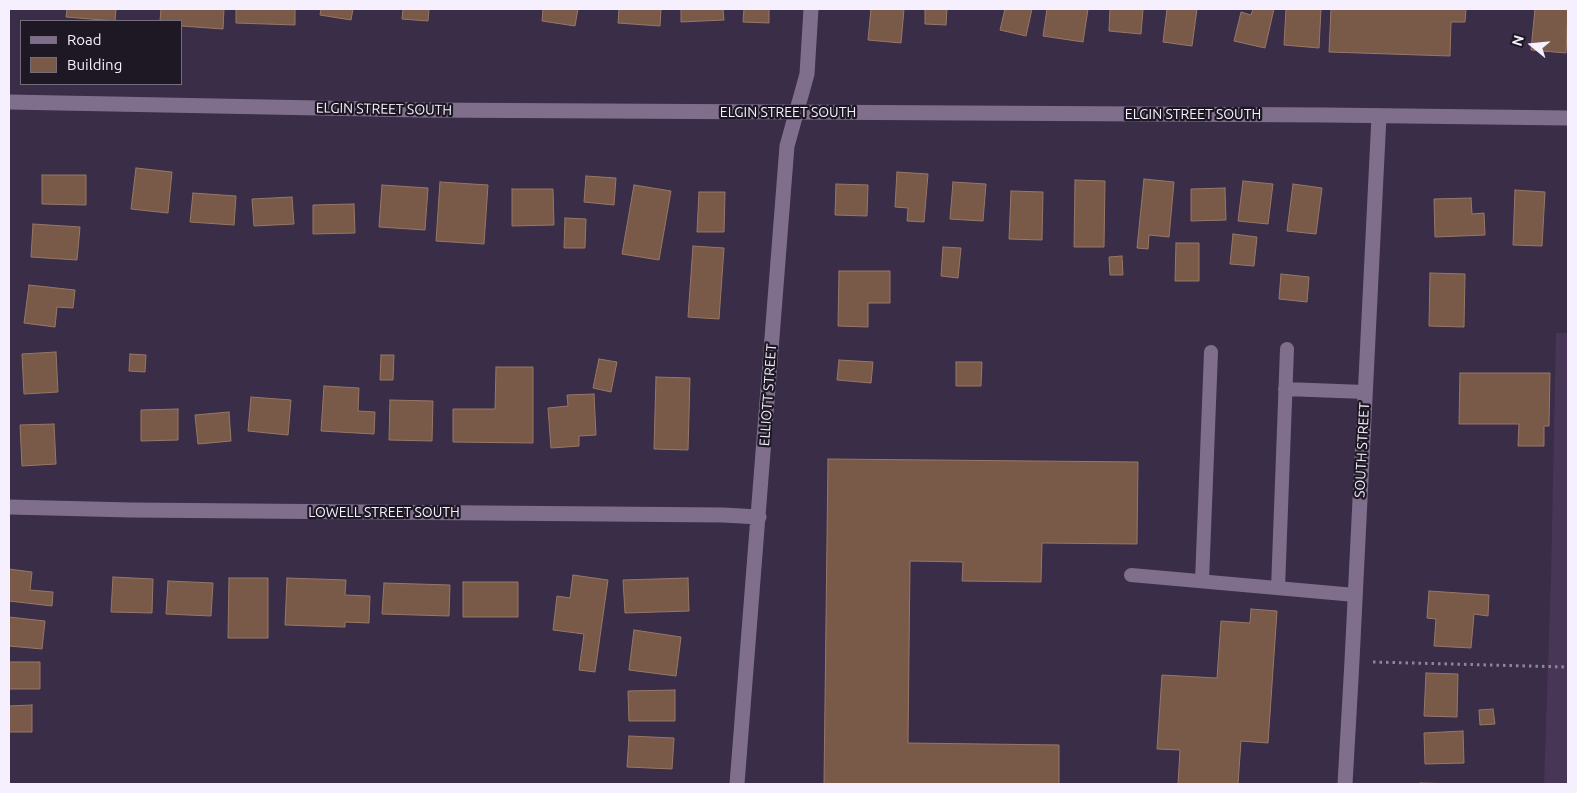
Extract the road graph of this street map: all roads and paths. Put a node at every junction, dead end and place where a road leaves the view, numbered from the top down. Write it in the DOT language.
graph roads {
  1 [pos="811,9"];
  2 [pos="9,102"];
  3 [pos="797,112"];
  4 [pos="1379,116"];
  5 [pos="1568,118"];
  6 [pos="1287,349"];
  7 [pos="1211,352"];
  8 [pos="1285,389"];
  9 [pos="1365,392"];
  10 [pos="9,507"];
  11 [pos="759,518"];
  12 [pos="1132,575"];
  13 [pos="1202,581"];
  14 [pos="1278,588"];
  15 [pos="1356,595"];
  16 [pos="1373,662"];
  17 [pos="1568,667"];
  18 [pos="737,784"];
  19 [pos="1345,784"];
  1 -- 3 [label="street, ELLIOTT STREET"];
  2 -- 3 [label="street, ELGIN STREET SOUTH"];
  3 -- 4 [label="street, ELGIN STREET SOUTH"];
  3 -- 11 [label="street, ELLIOTT STREET"];
  4 -- 5 [label="street, ELGIN STREET SOUTH"];
  4 -- 9 [label="street, SOUTH STREET"];
  6 -- 8 [label="lane"];
  7 -- 13 [label="lane"];
  8 -- 9 [label="lane"];
  8 -- 14 [label="lane"];
  9 -- 15 [label="street, SOUTH STREET"];
  10 -- 11 [label="street, LOWELL STREET SOUTH"];
  11 -- 18 [label="street, ELLIOTT STREET"];
  12 -- 13 [label="lane"];
  13 -- 14 [label="lane"];
  14 -- 15 [label="lane"];
  15 -- 19 [label="street, SOUTH STREET"];
  16 -- 17 [label="path"];
}
